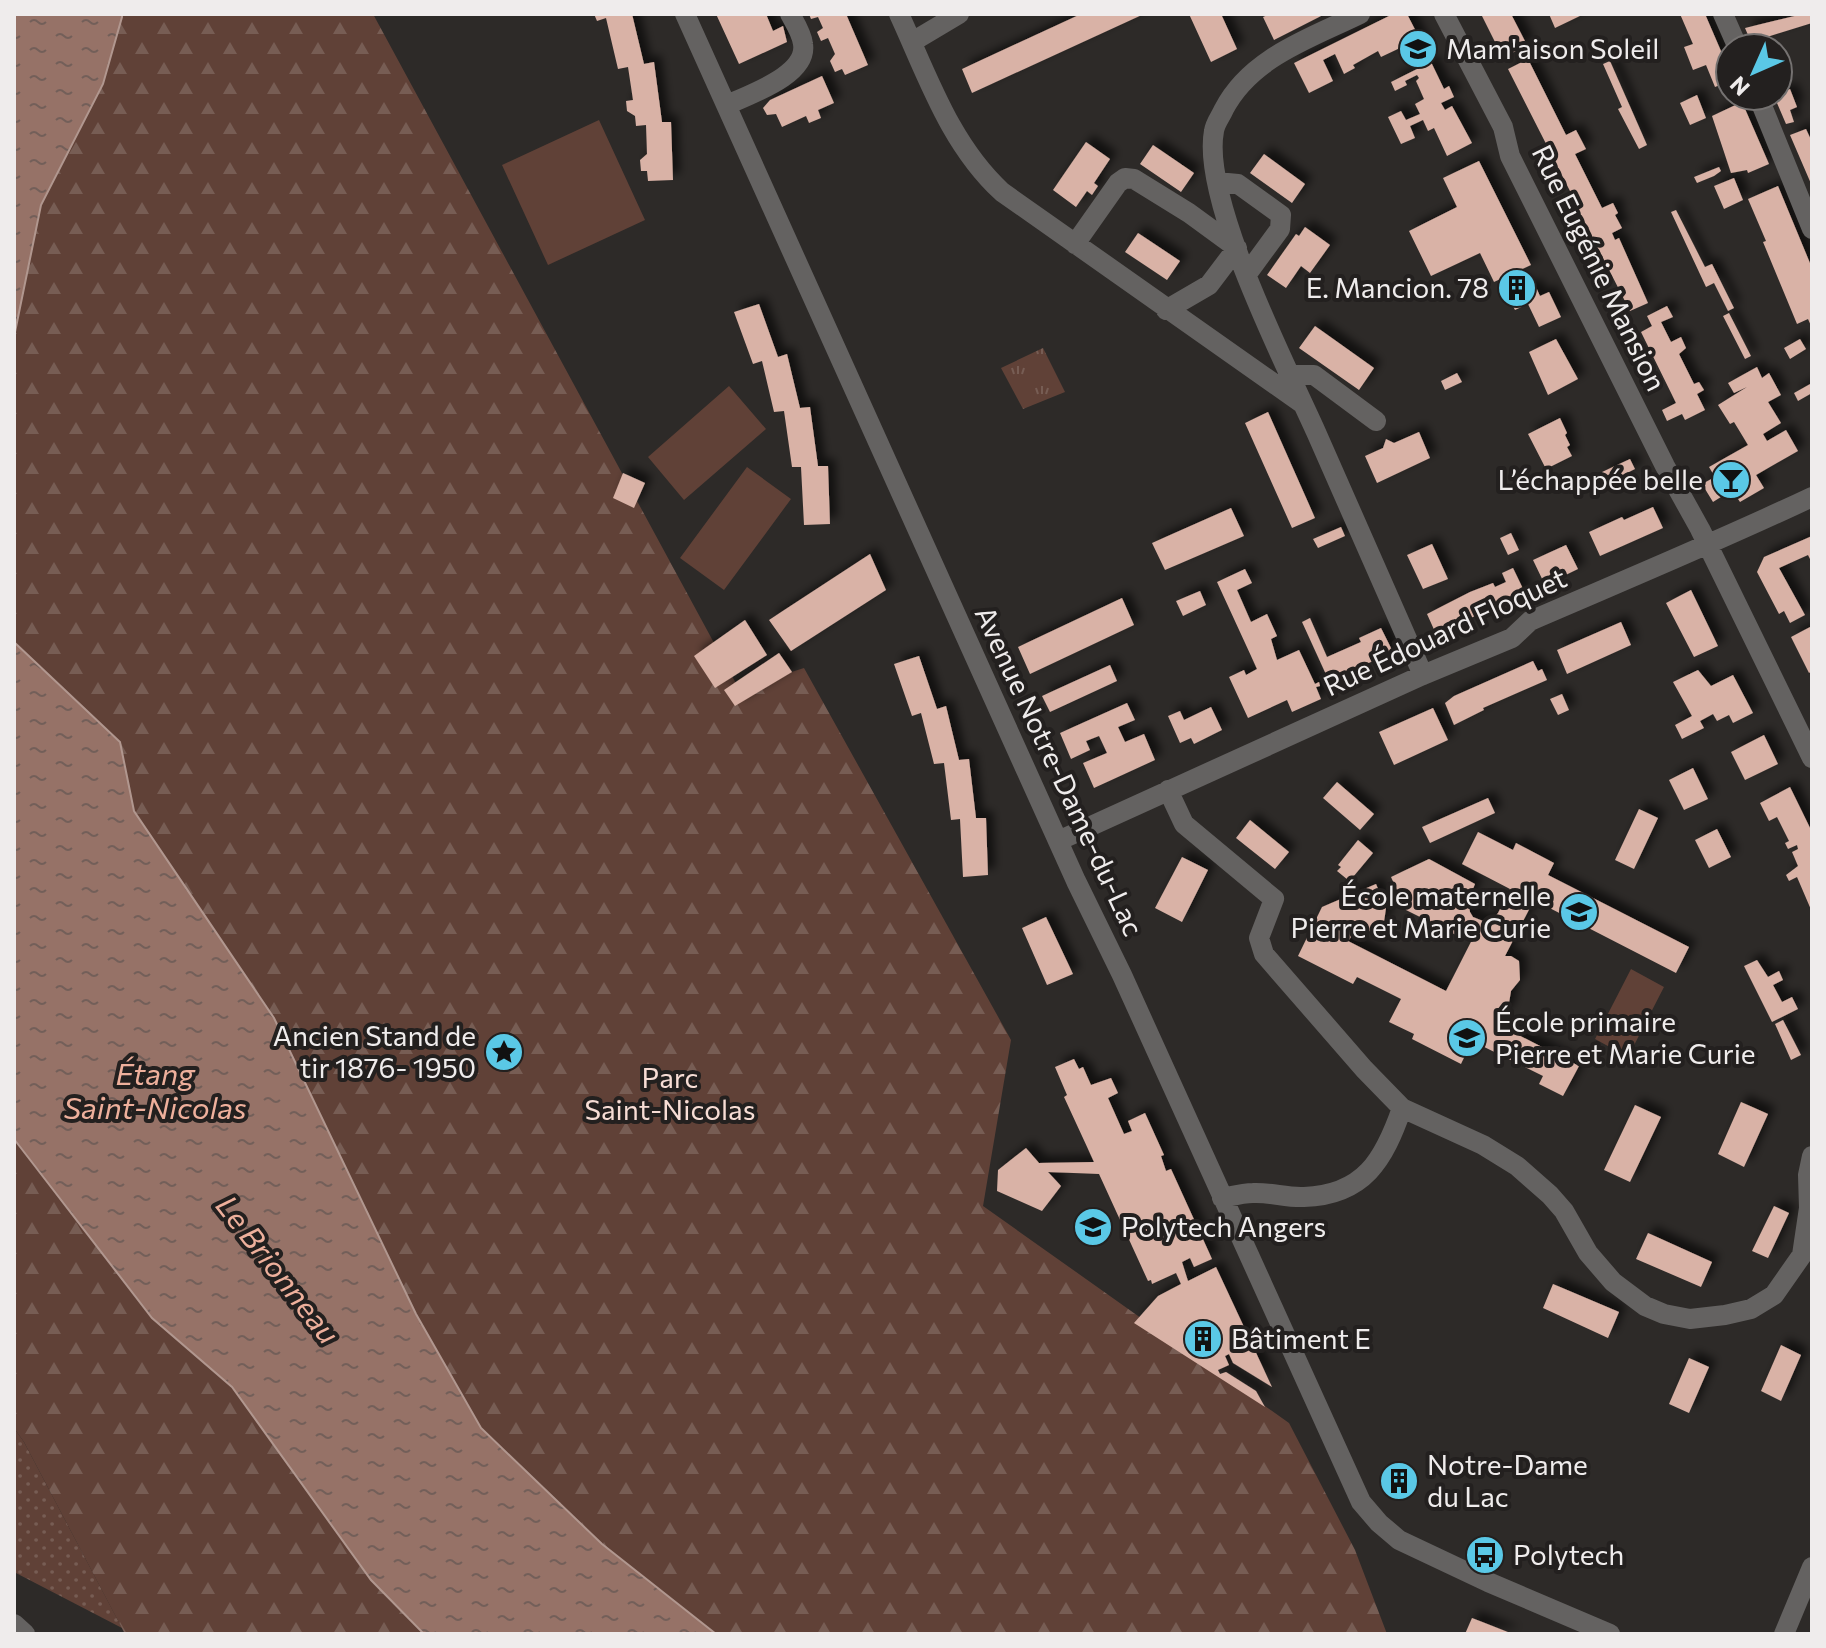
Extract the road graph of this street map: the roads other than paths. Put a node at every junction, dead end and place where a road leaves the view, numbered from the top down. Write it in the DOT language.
graph roads {
  1 [pos="685,14"];
  2 [pos="790,14"];
  3 [pos="899,14"];
  4 [pos="959,14"];
  5 [pos="1360,14"];
  6 [pos="1444,14"];
  7 [pos="912,42"];
  8 [pos="727,105"];
  9 [pos="1764,112"];
  10 [pos="1217,182"];
  11 [pos="1812,229"];
  12 [pos="1075,244"];
  13 [pos="1237,248"];
  14 [pos="1247,274"];
  15 [pos="1166,310"];
  16 [pos="1290,375"];
  17 [pos="1303,404"];
  18 [pos="1376,421"];
  19 [pos="1812,497"];
  20 [pos="1707,544"];
  21 [pos="1423,675"];
  22 [pos="1812,758"];
  23 [pos="1168,790"];
  24 [pos="1058,841"];
  25 [pos="1402,1108"];
  26 [pos="1812,1156"];
  27 [pos="1222,1198"];
  28 [pos="1812,1567"];
  29 [pos="14,1624"];
  30 [pos="25,1634"];
  31 [pos="1610,1634"];
  32 [pos="1784,1634"];
  1 -- 8 [label="street, Avenue Notre-Dame-du-Lac"];
  2 -- 8 [label="street"];
  3 -- 7 [label="street"];
  4 -- 7 [label="street"];
  5 -- 10 [label="street"];
  6 -- 20 [label="street, Rue Eugénie Mansion"];
  7 -- 12 [label="street"];
  8 -- 24 [label="street, Avenue Notre-Dame-du-Lac"];
  9 -- 11 [label="street"];
  10 -- 13 [label="street"];
  10 -- 14 [label="street"];
  12 -- 13 [label="street"];
  12 -- 15 [label="street"];
  13 -- 14 [label="street"];
  13 -- 15 [label="street"];
  14 -- 16 [label="street"];
  15 -- 17 [label="street"];
  16 -- 17 [label="street"];
  16 -- 18 [label="street"];
  17 -- 21 [label="street"];
  19 -- 20 [label="street, Rue Édouard Floquet"];
  20 -- 21 [label="street, Rue Édouard Floquet"];
  20 -- 22 [label="street, Rue Eugénie Mansion"];
  21 -- 23 [label="street, Rue Édouard Floquet"];
  23 -- 24 [label="street, Rue Édouard Floquet"];
  23 -- 25 [label="street"];
  24 -- 27 [label="street, Avenue Notre-Dame-du-Lac"];
  25 -- 26 [label="street"];
  25 -- 27 [label="street"];
  27 -- 31 [label="street, Avenue Notre-Dame-du-Lac"];
  28 -- 32 [label="street"];
  29 -- 30 [label="street"];
}
